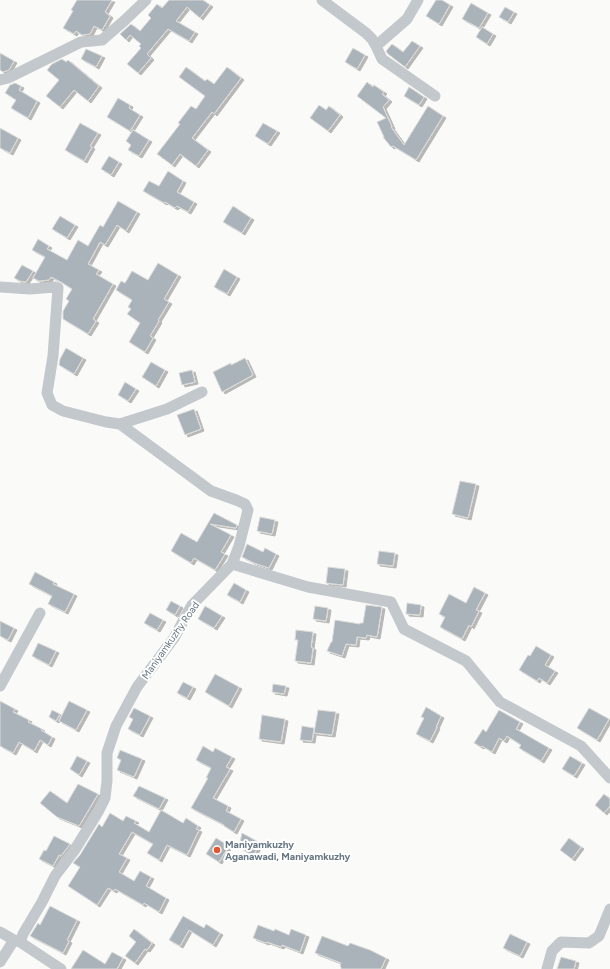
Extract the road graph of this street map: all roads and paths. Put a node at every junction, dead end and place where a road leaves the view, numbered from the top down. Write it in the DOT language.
graph roads {
  1 [pos="146,0"];
  2 [pos="322,0"];
  3 [pos="418,0"];
  4 [pos="376,46"];
  5 [pos="0,80"];
  6 [pos="435,96"];
  7 [pos="0,287"];
  8 [pos="202,392"];
  9 [pos="120,424"];
  10 [pos="232,564"];
  11 [pos="40,613"];
  12 [pos="0,686"];
  13 [pos="610,778"];
  14 [pos="610,909"];
  15 [pos="0,932"];
  16 [pos="17,941"];
  17 [pos="0,962"];
  18 [pos="61,969"];
  19 [pos="547,969"];
  1 -- 5 [label="street"];
  2 -- 4 [label="street"];
  3 -- 4 [label="street"];
  4 -- 6 [label="street"];
  7 -- 9 [label="street"];
  8 -- 9 [label="street"];
  9 -- 10 [label="street, Maniyamkuzhy Road"];
  10 -- 13 [label="street"];
  10 -- 16 [label="street, Maniyamkuzhy Road"];
  11 -- 12 [label="street"];
  14 -- 19 [label="street"];
  15 -- 16 [label="street"];
  16 -- 17 [label="street, Maniyamkuzhy Road"];
  16 -- 18 [label="street"];
}
